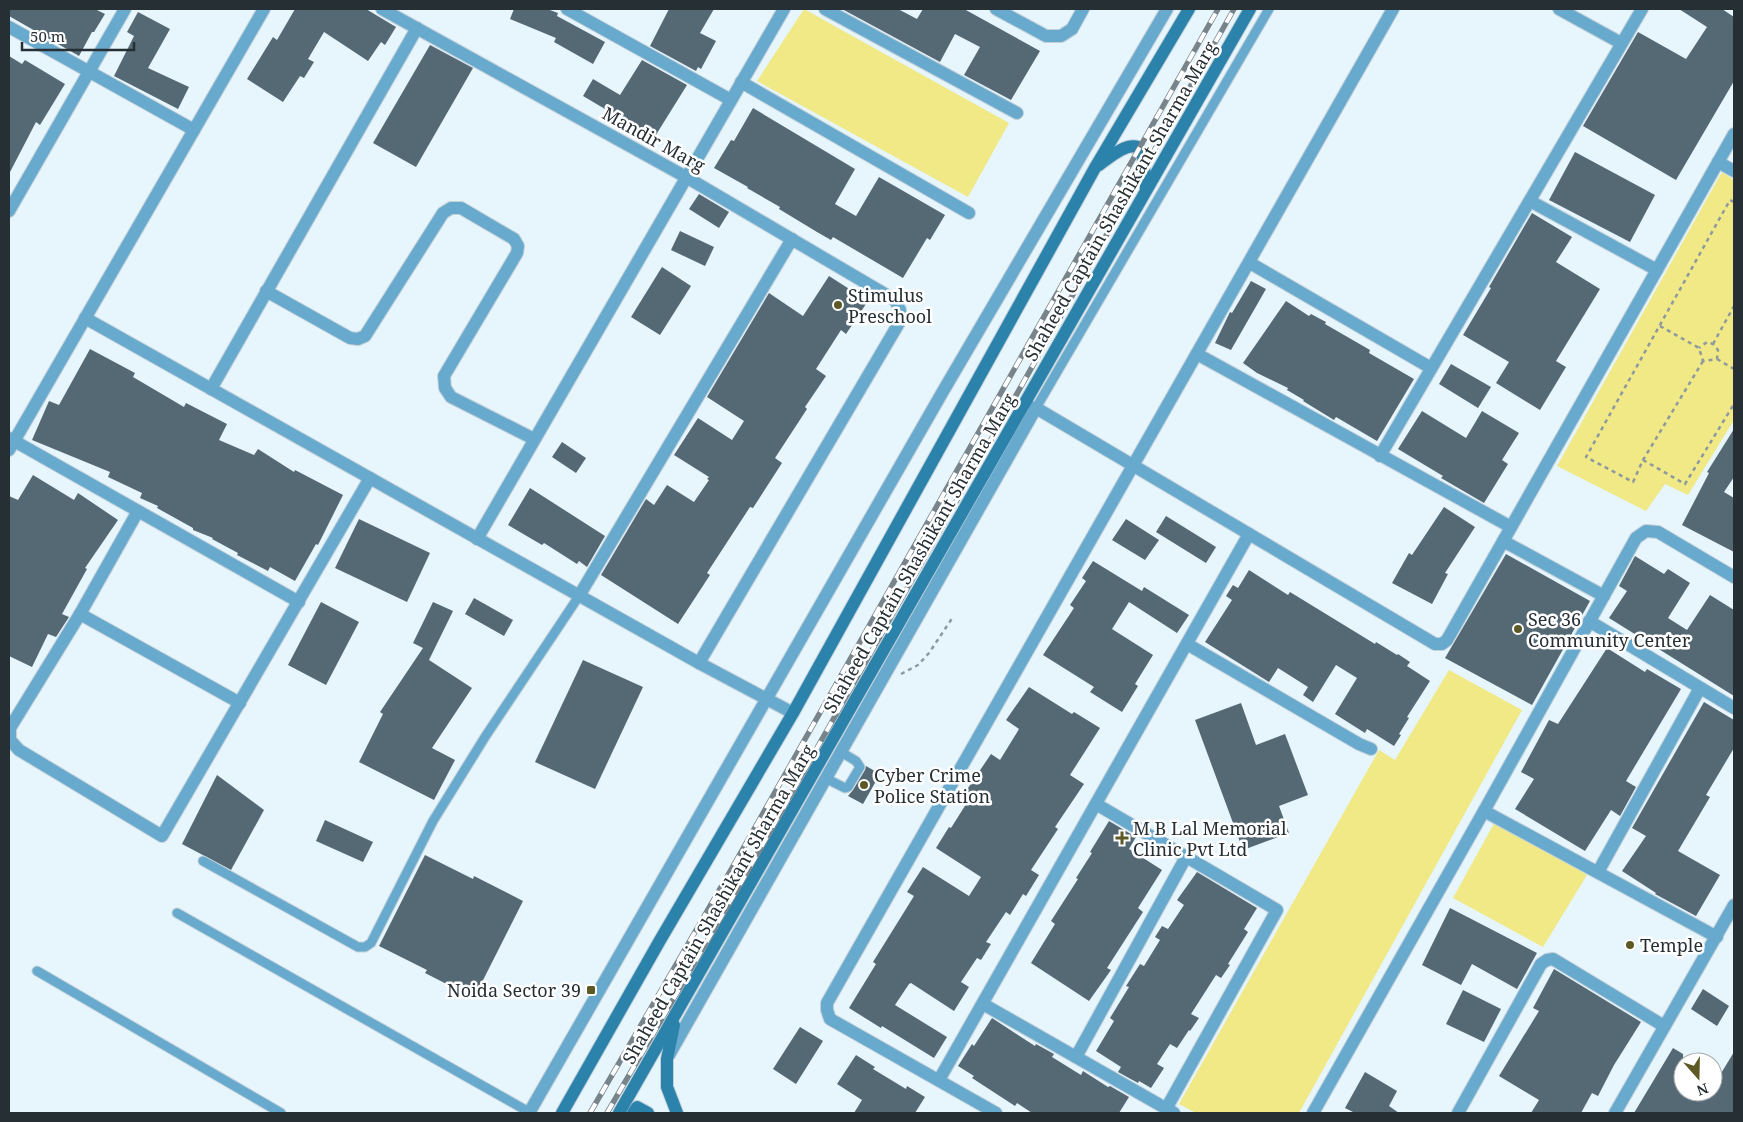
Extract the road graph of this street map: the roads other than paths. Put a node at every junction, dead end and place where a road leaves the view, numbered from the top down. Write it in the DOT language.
graph roads {
  1 [pos="125,9"];
  2 [pos="264,9"];
  3 [pos="382,9"];
  4 [pos="567,9"];
  5 [pos="784,9"];
  6 [pos="826,9"];
  7 [pos="996,9"];
  8 [pos="1084,9"];
  9 [pos="1167,9"];
  10 [pos="1189,9"];
  11 [pos="1250,9"];
  12 [pos="1269,9"];
  13 [pos="1393,9"];
  14 [pos="1559,9"];
  15 [pos="1642,9"];
  16 [pos="9,27"];
  17 [pos="417,28"];
  18 [pos="1621,43"];
  19 [pos="89,73"];
  20 [pos="741,82"];
  21 [pos="731,100"];
  22 [pos="1017,113"];
  23 [pos="194,130"];
  24 [pos="1734,134"];
  25 [pos="1718,162"];
  26 [pos="1096,166"];
  27 [pos="1734,170"];
  28 [pos="686,177"];
  29 [pos="1146,190"];
  30 [pos="1530,201"];
  31 [pos="9,210"];
  32 [pos="969,213"];
  33 [pos="792,239"];
  34 [pos="1250,263"];
  35 [pos="1657,270"];
  36 [pos="266,291"];
  37 [pos="85,318"];
  38 [pos="1197,354"];
  39 [pos="1432,368"];
  40 [pos="211,389"];
  41 [pos="1031,405"];
  42 [pos="534,439"];
  43 [pos="11,443"];
  44 [pos="1380,456"];
  45 [pos="1133,466"];
  46 [pos="370,478"];
  47 [pos="138,511"];
  48 [pos="1510,527"];
  49 [pos="1249,534"];
  50 [pos="477,539"];
  51 [pos="1503,541"];
  52 [pos="1734,577"];
  53 [pos="579,596"];
  54 [pos="1604,596"];
  55 [pos="298,602"];
  56 [pos="80,614"];
  57 [pos="1589,622"];
  58 [pos="1187,644"];
  59 [pos="699,663"];
  60 [pos="1700,688"];
  61 [pos="766,698"];
  62 [pos="240,703"];
  63 [pos="1734,708"];
  64 [pos="793,713"];
  65 [pos="1371,749"];
  66 [pos="841,752"];
  67 [pos="826,778"];
  68 [pos="1096,804"];
  69 [pos="1484,811"];
  70 [pos="1186,857"];
  71 [pos="203,861"];
  72 [pos="1598,872"];
  73 [pos="1734,906"];
  74 [pos="177,913"];
  75 [pos="1716,937"];
  76 [pos="37,971"];
  77 [pos="983,1004"];
  78 [pos="676,1015"];
  79 [pos="1664,1026"];
  80 [pos="1076,1057"];
  81 [pos="667,1059"];
  82 [pos="939,1080"];
  83 [pos="1170,1111"];
  84 [pos="529,1112"];
  85 [pos="281,1113"];
  86 [pos="562,1113"];
  87 [pos="619,1113"];
  88 [pos="633,1113"];
  89 [pos="648,1113"];
  90 [pos="677,1113"];
  91 [pos="996,1113"];
  92 [pos="1313,1113"];
  93 [pos="1458,1113"];
  94 [pos="1615,1113"];
  1 -- 19 [label="street"];
  2 -- 23 [label="street"];
  3 -- 17 [label="street, Mandir Marg"];
  4 -- 21 [label="street"];
  5 -- 20 [label="street"];
  6 -- 22 [label="street"];
  7 -- 8 [label="street"];
  9 -- 61 [label="street"];
  10 -- 26 [label="main road, Shaheed Captain Shashikant Sharma Marg"];
  11 -- 29 [label="main road, Shaheed Captain Shashikant Sharma Marg"];
  12 -- 41 [label="lane"];
  13 -- 34 [label="street"];
  14 -- 18 [label="street"];
  15 -- 18 [label="street"];
  16 -- 19 [label="street"];
  17 -- 28 [label="street, Mandir Marg"];
  17 -- 36 [label="street"];
  18 -- 30 [label="street"];
  19 -- 23 [label="street"];
  19 -- 31 [label="street"];
  20 -- 21 [label="street"];
  20 -- 32 [label="street"];
  21 -- 28 [label="street"];
  23 -- 37 [label="street"];
  24 -- 25 [label="street"];
  25 -- 27 [label="street"];
  25 -- 35 [label="street"];
  26 -- 29 [label="main road"];
  26 -- 64 [label="main road, Shaheed Captain Shashikant Sharma Marg"];
  28 -- 33 [label="street, Mandir Marg"];
  28 -- 42 [label="street"];
  29 -- 41 [label="main road, Shaheed Captain Shashikant Sharma Marg"];
  30 -- 35 [label="street"];
  30 -- 39 [label="street"];
  33 -- 53 [label="street"];
  33 -- 59 [label="street, Mandir Marg"];
  34 -- 38 [label="street"];
  34 -- 39 [label="street"];
  35 -- 48 [label="street"];
  36 -- 40 [label="street"];
  36 -- 42 [label="street"];
  37 -- 40 [label="street"];
  37 -- 43 [label="street"];
  38 -- 44 [label="street"];
  38 -- 45 [label="street"];
  39 -- 44 [label="street"];
  40 -- 46 [label="street"];
  41 -- 45 [label="street"];
  41 -- 66 [label="street"];
  41 -- 78 [label="main road, Shaheed Captain Shashikant Sharma Marg"];
  42 -- 50 [label="street"];
  43 -- 47 [label="street"];
  44 -- 48 [label="street"];
  45 -- 49 [label="street"];
  45 -- 82 [label="street"];
  46 -- 50 [label="street"];
  46 -- 55 [label="street"];
  47 -- 55 [label="street"];
  47 -- 56 [label="street"];
  48 -- 51 [label="street"];
  49 -- 51 [label="street"];
  49 -- 58 [label="street"];
  50 -- 53 [label="street"];
  51 -- 54 [label="street"];
  52 -- 54 [label="street"];
  53 -- 59 [label="street"];
  53 -- 71 [label="lane"];
  54 -- 57 [label="street"];
  55 -- 62 [label="street"];
  56 -- 62 [label="street"];
  56 -- 62 [label="street"];
  57 -- 60 [label="street"];
  57 -- 69 [label="street"];
  58 -- 65 [label="street"];
  58 -- 68 [label="street"];
  59 -- 61 [label="street"];
  60 -- 63 [label="street"];
  60 -- 72 [label="street"];
  61 -- 64 [label="street"];
  61 -- 84 [label="street"];
  64 -- 86 [label="main road, Shaheed Captain Shashikant Sharma Marg"];
  66 -- 67 [label="street"];
  66 -- 67 [label="lane"];
  67 -- 81 [label="street"];
  68 -- 70 [label="street"];
  68 -- 77 [label="street"];
  69 -- 72 [label="street"];
  69 -- 92 [label="street"];
  70 -- 80 [label="street"];
  70 -- 83 [label="street"];
  72 -- 75 [label="street"];
  73 -- 75 [label="street"];
  74 -- 84 [label="lane"];
  75 -- 79 [label="street"];
  76 -- 85 [label="lane"];
  77 -- 80 [label="street"];
  77 -- 82 [label="street"];
  78 -- 81 [label="main road"];
  78 -- 87 [label="main road, Shaheed Captain Shashikant Sharma Marg"];
  79 -- 93 [label="street"];
  79 -- 94 [label="street"];
  80 -- 83 [label="street"];
  81 -- 90 [label="main road"];
  82 -- 91 [label="street"];
  88 -- 89 [label="main road"];
}
